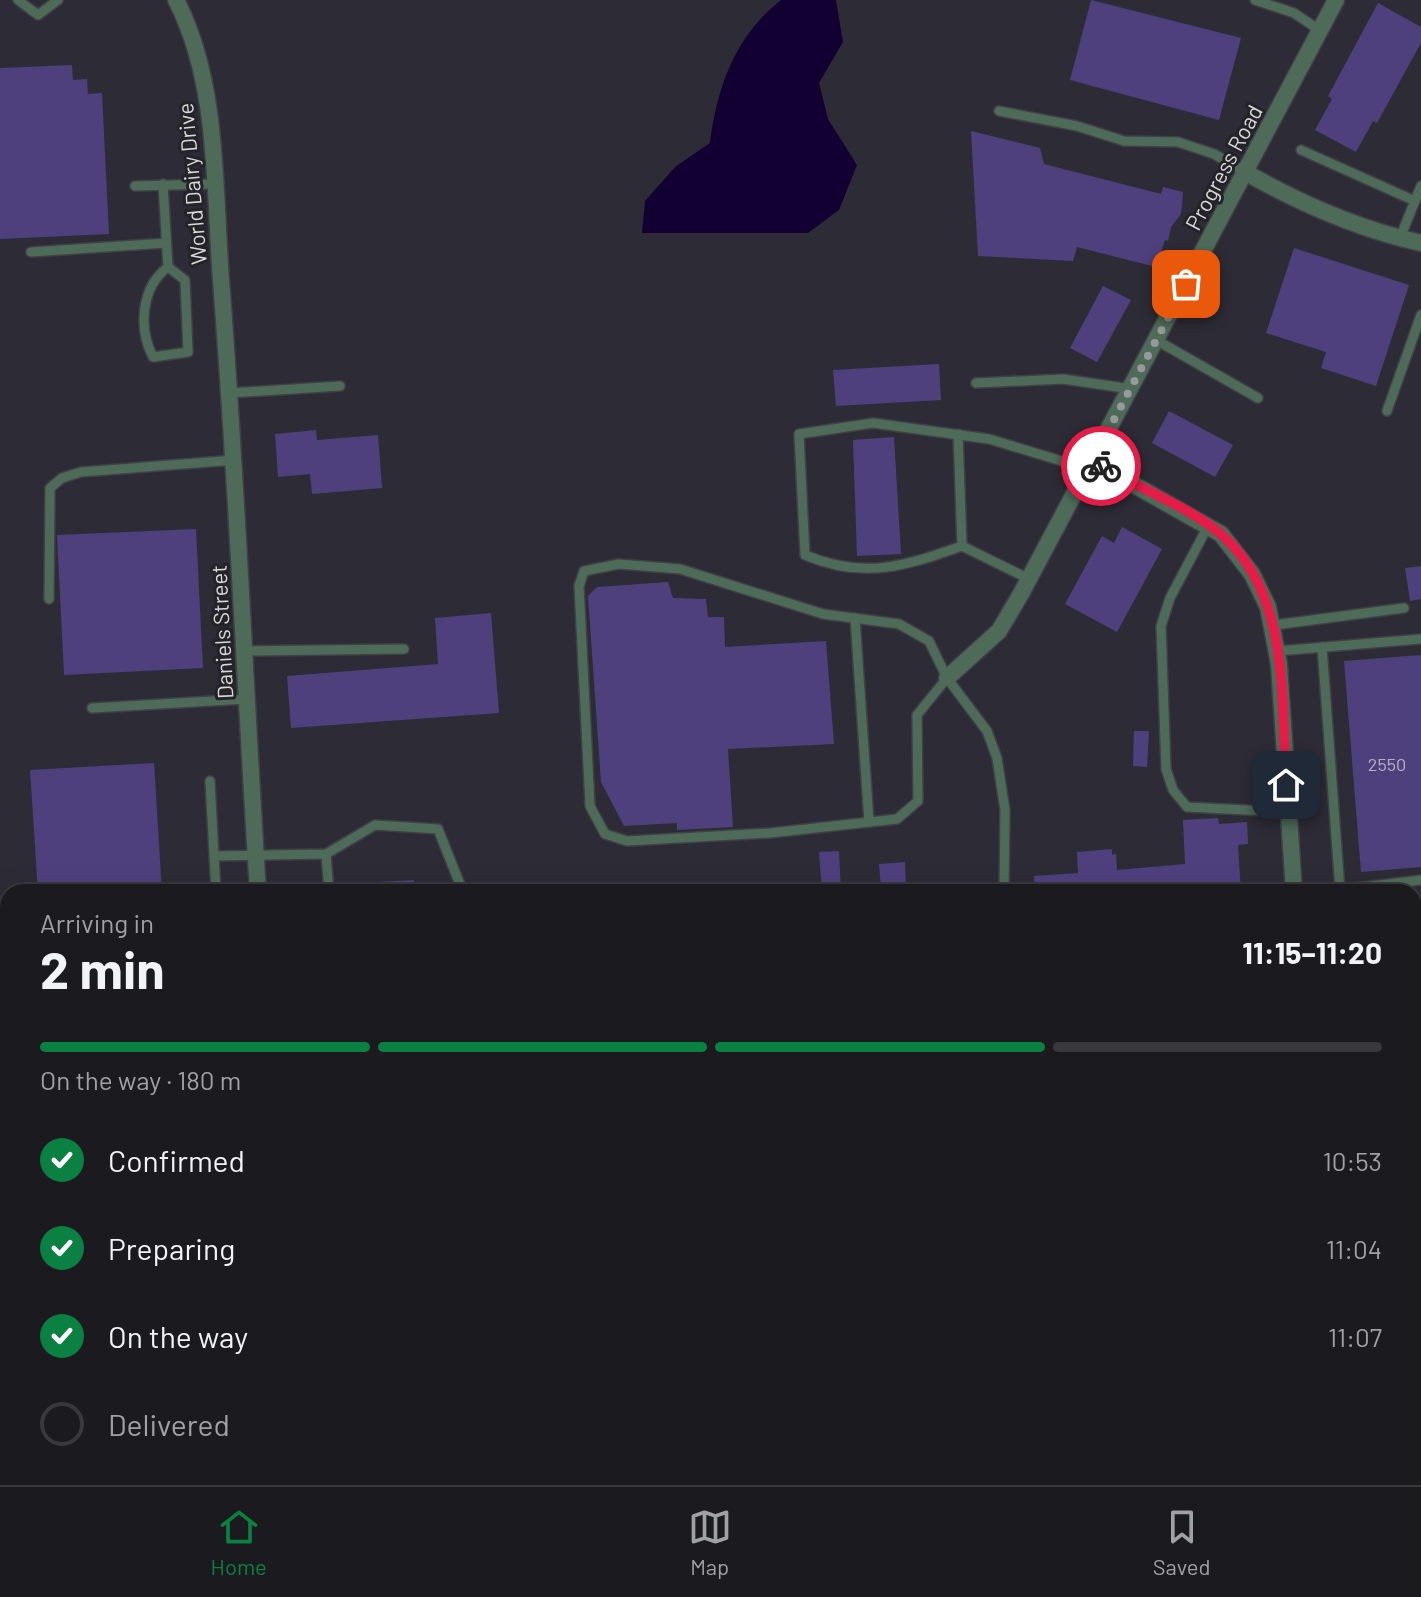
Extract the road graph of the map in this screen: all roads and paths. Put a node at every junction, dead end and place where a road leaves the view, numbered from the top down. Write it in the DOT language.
graph roads {
  1 [pos="18,0"];
  2 [pos="58,0"];
  3 [pos="176,0"];
  4 [pos="1255,0"];
  5 [pos="1336,0"];
  6 [pos="1321,31"];
  7 [pos="999,111"];
  8 [pos="1301,150"];
  9 [pos="1245,172"];
  10 [pos="163,184"];
  11 [pos="213,184"];
  12 [pos="135,186"];
  13 [pos="1421,186"];
  14 [pos="1415,201"];
  15 [pos="1400,238"];
  16 [pos="166,243"];
  17 [pos="1421,243"];
  18 [pos="31,252"];
  19 [pos="168,267"];
  20 [pos="1421,315"];
  21 [pos="1156,340"];
  22 [pos="228,369"];
  23 [pos="976,383"];
  24 [pos="340,386"];
  25 [pos="1131,389"];
  26 [pos="230,393"];
  27 [pos="1258,398"];
  28 [pos="1387,411"];
  29 [pos="958,434"];
  30 [pos="235,460"];
  31 [pos="1092,461"];
  32 [pos="1208,526"];
  33 [pos="962,546"];
  34 [pos="1029,579"];
  35 [pos="49,599"];
  36 [pos="1404,608"];
  37 [pos="855,618"];
  38 [pos="1274,625"];
  39 [pos="1421,639"];
  40 [pos="1322,647"];
  41 [pos="404,649"];
  42 [pos="244,651"];
  43 [pos="1277,651"];
  44 [pos="947,678"];
  45 [pos="246,699"];
  46 [pos="92,708"];
  47 [pos="210,781"];
  48 [pos="1288,812"];
  49 [pos="869,822"];
  50 [pos="326,854"];
  51 [pos="214,856"];
  52 [pos="256,856"];
  53 [pos="1421,880"];
  54 [pos="216,884"];
  55 [pos="258,884"];
  56 [pos="328,884"];
  57 [pos="460,884"];
  58 [pos="1004,884"];
  59 [pos="1293,884"];
  60 [pos="1340,884"];
  61 [pos="1389,884"];
  1 -- 2 [label="lane"];
  3 -- 11 [label="street, World Dairy Drive"];
  4 -- 6 [label="lane"];
  5 -- 6 [label="street, Progress Road"];
  6 -- 9 [label="street, Progress Road"];
  7 -- 9 [label="lane"];
  8 -- 14 [label="lane"];
  9 -- 15 [label="street"];
  9 -- 21 [label="street, Progress Road"];
  10 -- 11 [label="lane"];
  10 -- 12 [label="lane"];
  10 -- 16 [label="lane"];
  11 -- 22 [label="street, World Dairy Drive"];
  13 -- 14 [label="lane"];
  14 -- 15 [label="lane"];
  15 -- 17 [label="street"];
  16 -- 18 [label="lane"];
  16 -- 19 [label="lane"];
  19 -- 19 [label="lane"];
  20 -- 28 [label="lane"];
  21 -- 25 [label="street, Progress Road"];
  21 -- 27 [label="lane"];
  22 -- 26 [label="street, Daniels Street"];
  23 -- 25 [label="lane"];
  24 -- 26 [label="lane"];
  25 -- 31 [label="street, Progress Road"];
  26 -- 30 [label="street, Daniels Street"];
  29 -- 31 [label="lane"];
  29 -- 33 [label="lane"];
  29 -- 33 [label="lane"];
  30 -- 35 [label="lane"];
  30 -- 42 [label="street, Daniels Street"];
  31 -- 32 [label="street"];
  31 -- 34 [label="street, Progress Road"];
  32 -- 38 [label="street"];
  32 -- 48 [label="lane"];
  33 -- 34 [label="lane"];
  34 -- 44 [label="street, Progress Road"];
  36 -- 38 [label="lane"];
  37 -- 44 [label="lane"];
  37 -- 49 [label="lane"];
  37 -- 49 [label="lane"];
  38 -- 43 [label="street"];
  39 -- 40 [label="lane"];
  40 -- 43 [label="lane"];
  40 -- 60 [label="lane"];
  41 -- 42 [label="lane"];
  42 -- 45 [label="street, Daniels Street"];
  43 -- 48 [label="street"];
  44 -- 49 [label="lane"];
  44 -- 58 [label="lane"];
  45 -- 46 [label="lane"];
  45 -- 52 [label="street, Daniels Street"];
  47 -- 51 [label="lane"];
  48 -- 59 [label="street"];
  50 -- 52 [label="lane"];
  50 -- 56 [label="lane"];
  50 -- 57 [label="lane"];
  51 -- 52 [label="lane"];
  51 -- 54 [label="lane"];
  52 -- 55 [label="street, Daniels Street"];
  53 -- 61 [label="lane"];
}
